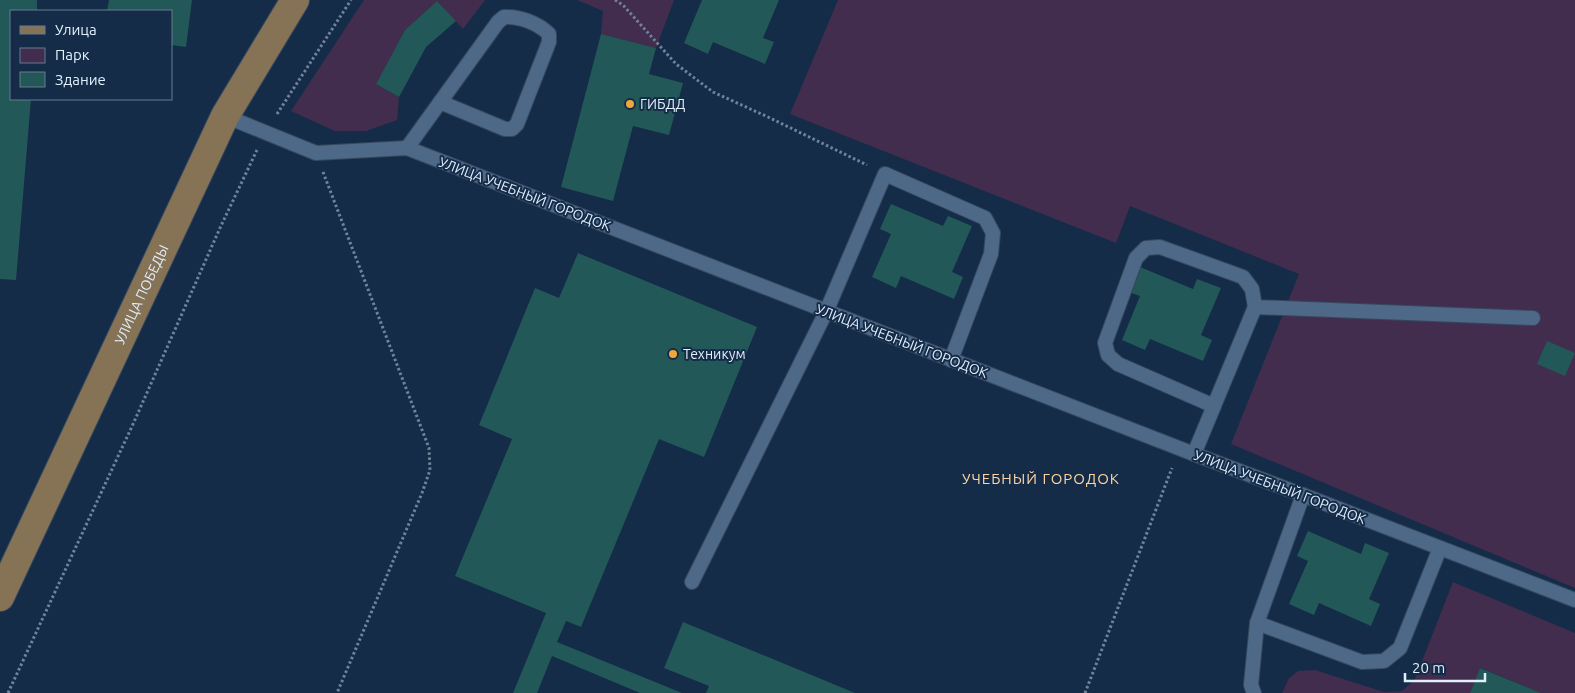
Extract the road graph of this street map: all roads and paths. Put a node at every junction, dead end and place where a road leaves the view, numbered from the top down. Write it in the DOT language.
graph roads {
  1 [pos="295,0"];
  2 [pos="351,0"];
  3 [pos="615,0"];
  4 [pos="440,102"];
  5 [pos="225,116"];
  6 [pos="265,132"];
  7 [pos="407,148"];
  8 [pos="316,153"];
  9 [pos="885,174"];
  10 [pos="1255,307"];
  11 [pos="826,312"];
  12 [pos="1533,318"];
  13 [pos="951,360"];
  14 [pos="1214,406"];
  15 [pos="1180,448"];
  16 [pos="1194,454"];
  17 [pos="1303,495"];
  18 [pos="1440,548"];
  19 [pos="692,582"];
  20 [pos="0,597"];
  21 [pos="1575,600"];
  22 [pos="1257,623"];
  23 [pos="8,693"];
  24 [pos="337,693"];
  25 [pos="1085,693"];
  26 [pos="1254,693"];
  1 -- 5 [label="main road, УЛИЦА ПОБЕДЫ"];
  2 -- 6 [label="path"];
  3 -- 9 [label="path"];
  4 -- 4 [label="lane"];
  4 -- 7 [label="lane"];
  5 -- 6 [label="lane, УЛИЦА УЧЕБНЫЙ ГОРОДОК"];
  5 -- 20 [label="main road, УЛИЦА ПОБЕДЫ"];
  6 -- 8 [label="lane, УЛИЦА УЧЕБНЫЙ ГОРОДОК"];
  6 -- 23 [label="path"];
  7 -- 8 [label="lane, УЛИЦА УЧЕБНЫЙ ГОРОДОК"];
  7 -- 11 [label="lane, УЛИЦА УЧЕБНЫЙ ГОРОДОК"];
  8 -- 24 [label="path"];
  9 -- 11 [label="lane"];
  9 -- 13 [label="lane"];
  10 -- 12 [label="lane"];
  10 -- 14 [label="lane"];
  10 -- 14 [label="lane"];
  11 -- 13 [label="lane, УЛИЦА УЧЕБНЫЙ ГОРОДОК"];
  11 -- 19 [label="lane"];
  13 -- 15 [label="lane, УЛИЦА УЧЕБНЫЙ ГОРОДОК"];
  14 -- 16 [label="lane"];
  15 -- 16 [label="lane, УЛИЦА УЧЕБНЫЙ ГОРОДОК"];
  15 -- 25 [label="path"];
  16 -- 17 [label="lane, УЛИЦА УЧЕБНЫЙ ГОРОДОК"];
  17 -- 18 [label="lane, УЛИЦА УЧЕБНЫЙ ГОРОДОК"];
  17 -- 22 [label="lane"];
  18 -- 21 [label="lane, УЛИЦА УЧЕБНЫЙ ГОРОДОК"];
  18 -- 22 [label="lane"];
  22 -- 26 [label="lane"];
}
